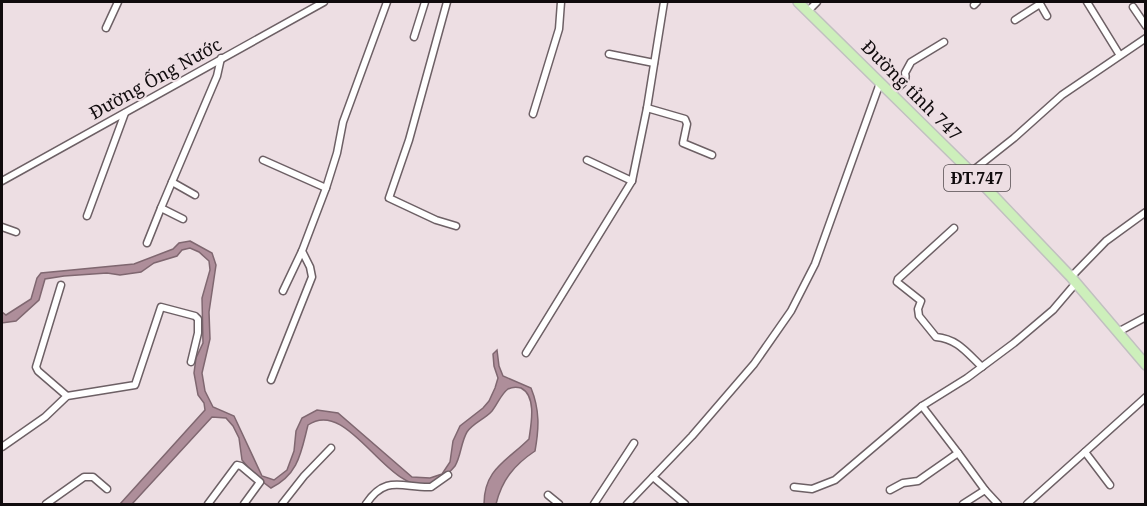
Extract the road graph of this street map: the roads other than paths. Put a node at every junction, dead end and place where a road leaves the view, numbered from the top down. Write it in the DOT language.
graph roads {
  1 [pos="118,2"];
  2 [pos="324,2"];
  3 [pos="387,2"];
  4 [pos="425,2"];
  5 [pos="447,2"];
  6 [pos="561,2"];
  7 [pos="664,2"];
  8 [pos="798,2"];
  9 [pos="817,2"];
  10 [pos="1087,2"];
  11 [pos="1039,3"];
  12 [pos="1133,7"];
  13 [pos="808,11"];
  14 [pos="1047,16"];
  15 [pos="1015,20"];
  16 [pos="1146,26"];
  17 [pos="106,28"];
  18 [pos="414,37"];
  19 [pos="1146,38"];
  20 [pos="944,42"];
  21 [pos="609,54"];
  22 [pos="1119,54"];
  23 [pos="221,58"];
  24 [pos="654,63"];
  25 [pos="880,83"];
  26 [pos="890,93"];
  27 [pos="647,108"];
  28 [pos="125,113"];
  29 [pos="532,114"];
  30 [pos="712,155"];
  31 [pos="263,160"];
  32 [pos="587,160"];
  33 [pos="971,172"];
  34 [pos="2,181"];
  35 [pos="632,181"];
  36 [pos="172,182"];
  37 [pos="326,188"];
  38 [pos="195,195"];
  39 [pos="161,208"];
  40 [pos="1146,212"];
  41 [pos="87,216"];
  42 [pos="183,219"];
  43 [pos="456,226"];
  44 [pos="2,227"];
  45 [pos="954,228"];
  46 [pos="16,232"];
  47 [pos="147,243"];
  48 [pos="302,251"];
  49 [pos="1074,280"];
  50 [pos="61,285"];
  51 [pos="283,291"];
  52 [pos="1146,317"];
  53 [pos="1118,332"];
  54 [pos="526,353"];
  55 [pos="191,362"];
  56 [pos="1146,365"];
  57 [pos="982,367"];
  58 [pos="271,380"];
  59 [pos="67,396"];
  60 [pos="1146,397"];
  61 [pos="922,406"];
  62 [pos="634,443"];
  63 [pos="2,447"];
  64 [pos="331,448"];
  65 [pos="1084,452"];
  66 [pos="958,453"];
  67 [pos="448,476"];
  68 [pos="653,477"];
  69 [pos="1110,485"];
  70 [pos="794,487"];
  71 [pos="107,489"];
  72 [pos="890,490"];
  73 [pos="985,490"];
  74 [pos="548,495"];
  75 [pos="46,504"];
  76 [pos="208,504"];
  77 [pos="244,504"];
  78 [pos="282,504"];
  79 [pos="366,504"];
  80 [pos="559,504"];
  81 [pos="594,504"];
  82 [pos="627,504"];
  83 [pos="685,504"];
  84 [pos="963,504"];
  85 [pos="998,504"];
  86 [pos="1027,504"];
  1 -- 17 [label="street"];
  2 -- 23 [label="street, Đường Ống Nước"];
  3 -- 37 [label="street"];
  4 -- 18 [label="street"];
  5 -- 43 [label="street"];
  6 -- 29 [label="street"];
  7 -- 24 [label="street"];
  8 -- 13 [label="main road, Đường tỉnh 747 / ĐT.747"];
  9 -- 13 [label="street"];
  10 -- 22 [label="street"];
  11 -- 14 [label="street"];
  11 -- 15 [label="street"];
  12 -- 16 [label="street"];
  13 -- 25 [label="main road, Đường tỉnh 747 / ĐT.747"];
  19 -- 22 [label="street"];
  20 -- 26 [label="street"];
  21 -- 24 [label="street"];
  22 -- 33 [label="street"];
  23 -- 28 [label="street, Đường Ống Nước"];
  23 -- 36 [label="street"];
  24 -- 27 [label="street"];
  25 -- 26 [label="main road, Đường tỉnh 747 / ĐT.747"];
  25 -- 68 [label="street"];
  26 -- 33 [label="main road, Đường tỉnh 747 / ĐT.747"];
  27 -- 30 [label="street"];
  27 -- 35 [label="street"];
  28 -- 34 [label="street, Đường Ống Nước"];
  28 -- 41 [label="street"];
  31 -- 37 [label="street"];
  32 -- 35 [label="street"];
  33 -- 49 [label="main road, Đường tỉnh 747 / ĐT.747"];
  35 -- 54 [label="street"];
  36 -- 38 [label="street"];
  36 -- 39 [label="street"];
  37 -- 48 [label="street"];
  39 -- 42 [label="street"];
  39 -- 47 [label="street"];
  40 -- 49 [label="street"];
  44 -- 46 [label="street"];
  45 -- 57 [label="street"];
  48 -- 51 [label="street"];
  48 -- 58 [label="street"];
  49 -- 53 [label="main road, Đường tỉnh 747 / ĐT.747"];
  49 -- 57 [label="street"];
  50 -- 59 [label="street"];
  52 -- 53 [label="street"];
  53 -- 56 [label="main road, Đường tỉnh 747 / ĐT.747"];
  55 -- 59 [label="street"];
  57 -- 61 [label="street"];
  59 -- 63 [label="street"];
  60 -- 65 [label="street"];
  61 -- 66 [label="street"];
  61 -- 70 [label="street"];
  62 -- 81 [label="street"];
  64 -- 78 [label="street"];
  65 -- 69 [label="street"];
  65 -- 86 [label="street"];
  66 -- 72 [label="street"];
  66 -- 73 [label="street"];
  67 -- 79 [label="street"];
  68 -- 82 [label="street"];
  68 -- 83 [label="street"];
  71 -- 75 [label="street"];
  73 -- 84 [label="street"];
  73 -- 85 [label="street"];
  74 -- 80 [label="street"];
  76 -- 77 [label="street"];
}
